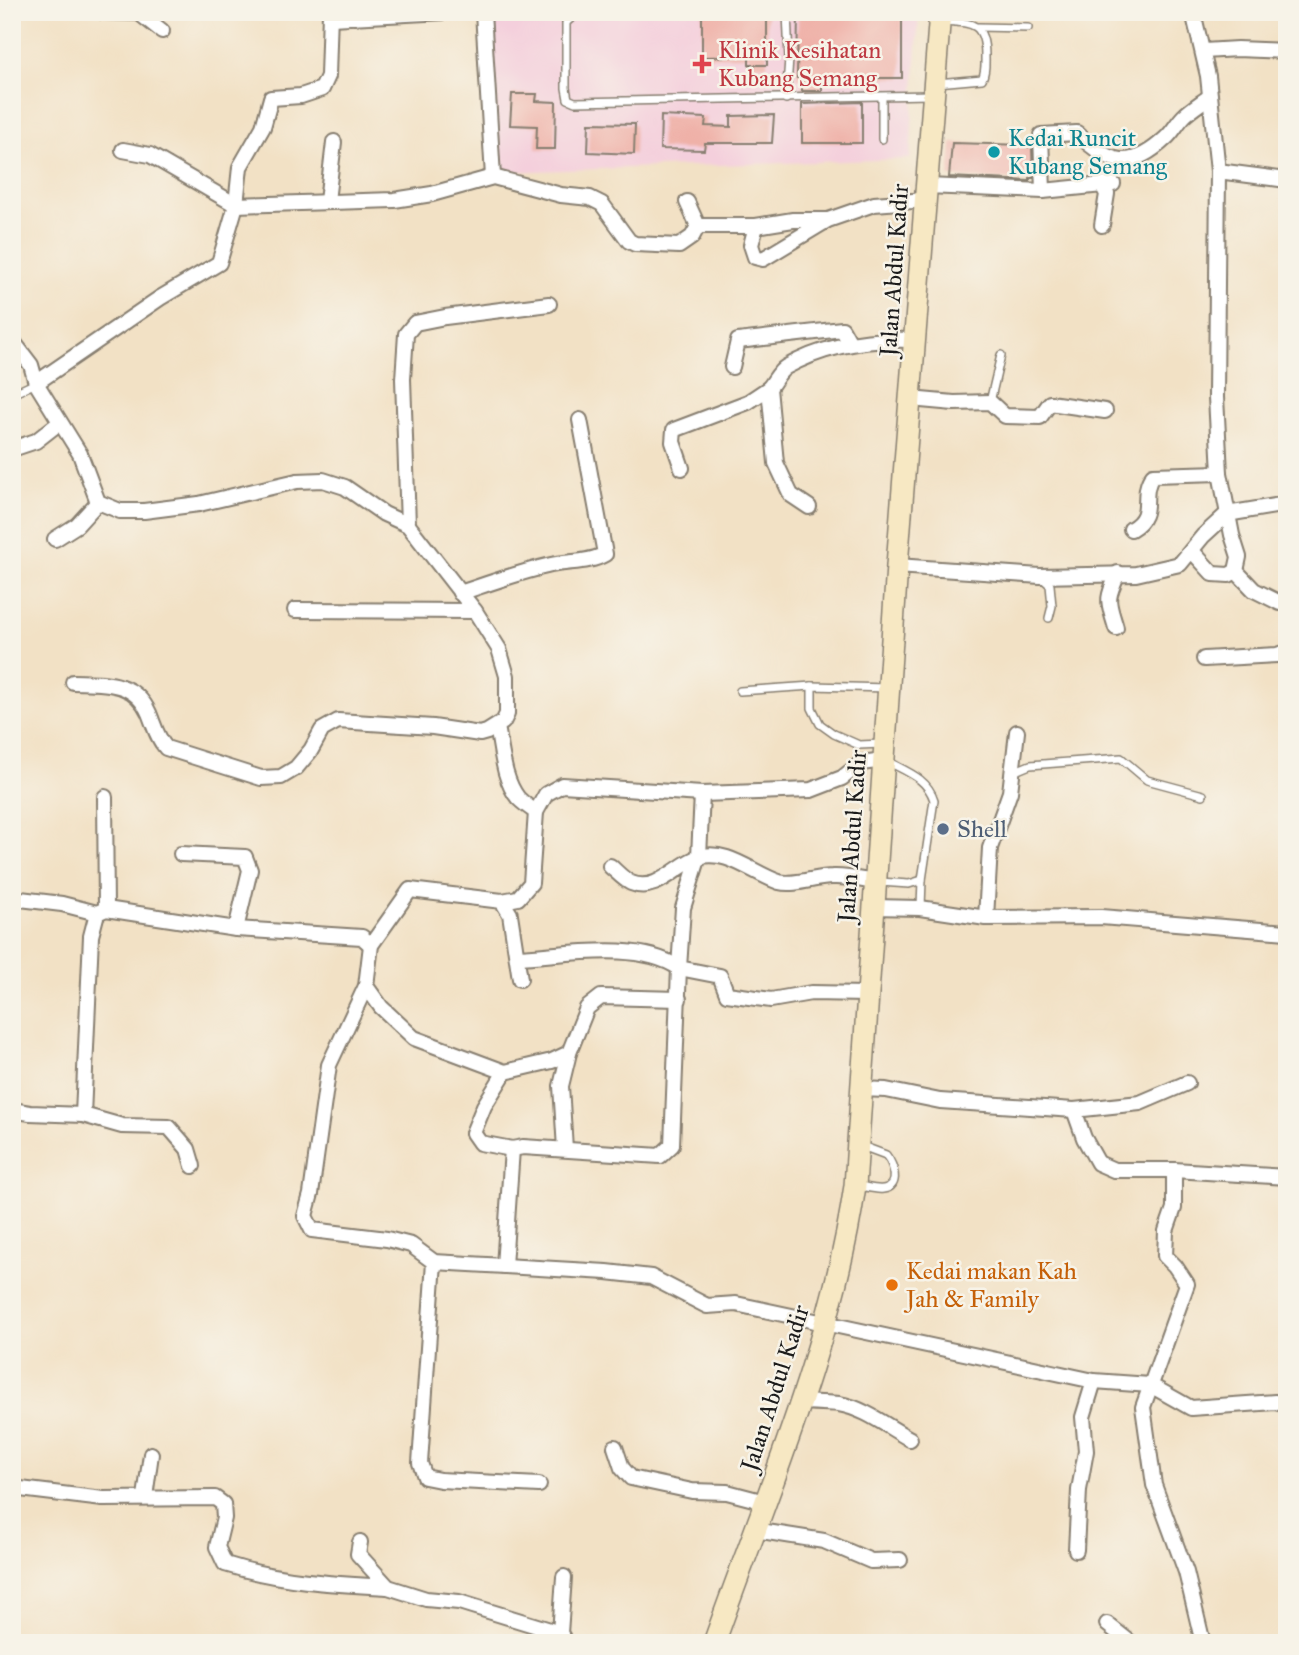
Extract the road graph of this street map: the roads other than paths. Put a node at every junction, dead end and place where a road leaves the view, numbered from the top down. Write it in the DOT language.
graph roads {
  1 [pos="103,12"];
  2 [pos="445,12"];
  3 [pos="483,12"];
  4 [pos="599,12"];
  5 [pos="787,12"];
  6 [pos="1194,12"];
  7 [pos="139,13"];
  8 [pos="330,15"];
  9 [pos="940,17"];
  10 [pos="978,27"];
  11 [pos="1028,28"];
  12 [pos="162,31"];
  13 [pos="1204,51"];
  14 [pos="1287,51"];
  15 [pos="934,89"];
  16 [pos="1210,96"];
  17 [pos="882,97"];
  18 [pos="786,99"];
  19 [pos="882,139"];
  20 [pos="334,142"];
  21 [pos="122,150"];
  22 [pos="1218,171"];
  23 [pos="493,177"];
  24 [pos="1287,180"];
  25 [pos="1042,191"];
  26 [pos="926,193"];
  27 [pos="327,201"];
  28 [pos="687,202"];
  29 [pos="236,205"];
  30 [pos="828,220"];
  31 [pos="1102,225"];
  32 [pos="698,226"];
  33 [pos="756,226"];
  34 [pos="549,304"];
  35 [pos="12,340"];
  36 [pos="915,340"];
  37 [pos="850,343"];
  38 [pos="1001,355"];
  39 [pos="732,367"];
  40 [pos="36,383"];
  41 [pos="769,388"];
  42 [pos="12,394"];
  43 [pos="910,399"];
  44 [pos="989,402"];
  45 [pos="1105,411"];
  46 [pos="580,420"];
  47 [pos="59,423"];
  48 [pos="12,449"];
  49 [pos="682,468"];
  50 [pos="1220,474"];
  51 [pos="98,502"];
  52 [pos="1287,504"];
  53 [pos="808,507"];
  54 [pos="1227,514"];
  55 [pos="408,524"];
  56 [pos="1130,529"];
  57 [pos="55,538"];
  58 [pos="1192,551"];
  59 [pos="897,566"];
  60 [pos="1236,571"];
  61 [pos="1118,573"];
  62 [pos="1040,576"];
  63 [pos="460,593"];
  64 [pos="1280,603"];
  65 [pos="295,610"];
  66 [pos="475,611"];
  67 [pos="1049,618"];
  68 [pos="1116,628"];
  69 [pos="1287,652"];
  70 [pos="1204,659"];
  71 [pos="73,682"];
  72 [pos="813,687"];
  73 [pos="888,688"];
  74 [pos="740,691"];
  75 [pos="497,727"];
  76 [pos="1017,732"];
  77 [pos="884,752"];
  78 [pos="1013,772"];
  79 [pos="702,794"];
  80 [pos="1203,795"];
  81 [pos="105,797"];
  82 [pos="536,812"];
  83 [pos="181,854"];
  84 [pos="699,856"];
  85 [pos="610,866"];
  86 [pos="922,880"];
  87 [pos="875,881"];
  88 [pos="12,898"];
  89 [pos="502,901"];
  90 [pos="873,907"];
  91 [pos="920,908"];
  92 [pos="102,911"];
  93 [pos="986,918"];
  94 [pos="236,929"];
  95 [pos="1287,932"];
  96 [pos="371,945"];
  97 [pos="517,957"];
  98 [pos="679,968"];
  99 [pos="520,979"];
  100 [pos="366,986"];
  101 [pos="867,995"];
  102 [pos="679,999"];
  103 [pos="569,1053"];
  104 [pos="505,1072"];
  105 [pos="1187,1083"];
  106 [pos="861,1089"];
  107 [pos="12,1110"];
  108 [pos="1074,1110"];
  109 [pos="83,1115"];
  110 [pos="858,1146"];
  111 [pos="512,1149"];
  112 [pos="565,1149"];
  113 [pos="193,1166"];
  114 [pos="1174,1170"];
  115 [pos="1287,1177"];
  116 [pos="855,1186"];
  117 [pos="434,1262"];
  118 [pos="504,1266"];
  119 [pos="825,1325"];
  120 [pos="1094,1381"];
  121 [pos="1150,1385"];
  122 [pos="800,1401"];
  123 [pos="1287,1405"];
  124 [pos="910,1439"];
  125 [pos="615,1447"];
  126 [pos="151,1454"];
  127 [pos="539,1485"];
  128 [pos="12,1488"];
  129 [pos="145,1497"];
  130 [pos="765,1502"];
  131 [pos="754,1530"];
  132 [pos="360,1542"];
  133 [pos="1076,1550"];
  134 [pos="900,1560"];
  135 [pos="564,1577"];
  136 [pos="388,1587"];
  137 [pos="1107,1624"];
  138 [pos="563,1638"];
  139 [pos="1207,1642"];
  140 [pos="714,1643"];
  141 [pos="1131,1643"];
  1 -- 7 [label="street"];
  2 -- 8 [label="street"];
  3 -- 23 [label="street"];
  4 -- 18 [label="lane"];
  5 -- 18 [label="lane"];
  6 -- 13 [label="street"];
  7 -- 12 [label="street"];
  8 -- 29 [label="street"];
  9 -- 10 [label="lane"];
  9 -- 15 [label="main road, Jalan Abdul Kadir"];
  10 -- 11 [label="lane"];
  10 -- 15 [label="lane"];
  13 -- 14 [label="street"];
  13 -- 16 [label="street"];
  15 -- 17 [label="lane"];
  15 -- 26 [label="main road, Jalan Abdul Kadir"];
  16 -- 22 [label="street"];
  16 -- 25 [label="street"];
  17 -- 18 [label="lane"];
  17 -- 19 [label="lane"];
  20 -- 27 [label="street"];
  21 -- 29 [label="street"];
  22 -- 24 [label="street"];
  22 -- 50 [label="street"];
  23 -- 27 [label="street"];
  23 -- 32 [label="street"];
  25 -- 26 [label="street"];
  25 -- 31 [label="street"];
  26 -- 30 [label="street"];
  26 -- 36 [label="main road, Jalan Abdul Kadir"];
  27 -- 29 [label="street"];
  28 -- 32 [label="street"];
  29 -- 40 [label="street"];
  30 -- 33 [label="street"];
  30 -- 33 [label="street"];
  32 -- 33 [label="street"];
  34 -- 55 [label="street"];
  35 -- 40 [label="street"];
  36 -- 37 [label="street"];
  36 -- 43 [label="main road, Jalan Abdul Kadir"];
  37 -- 39 [label="street"];
  37 -- 41 [label="street"];
  38 -- 44 [label="lane"];
  40 -- 42 [label="lane"];
  40 -- 47 [label="street"];
  41 -- 49 [label="street"];
  41 -- 53 [label="street"];
  43 -- 44 [label="street"];
  43 -- 59 [label="main road, Jalan Abdul Kadir"];
  44 -- 45 [label="street"];
  46 -- 63 [label="street"];
  47 -- 48 [label="street"];
  47 -- 51 [label="street"];
  50 -- 54 [label="street"];
  50 -- 56 [label="street"];
  51 -- 55 [label="street"];
  51 -- 57 [label="street"];
  52 -- 54 [label="street"];
  54 -- 58 [label="street"];
  54 -- 60 [label="street"];
  55 -- 63 [label="street"];
  58 -- 60 [label="street"];
  58 -- 61 [label="street"];
  59 -- 62 [label="street"];
  59 -- 73 [label="main road, Jalan Abdul Kadir"];
  60 -- 64 [label="street"];
  61 -- 62 [label="street"];
  61 -- 68 [label="street"];
  62 -- 67 [label="lane"];
  63 -- 66 [label="street"];
  65 -- 66 [label="street"];
  66 -- 75 [label="street"];
  69 -- 70 [label="street"];
  71 -- 75 [label="street"];
  72 -- 73 [label="lane"];
  72 -- 74 [label="lane"];
  72 -- 77 [label="lane"];
  73 -- 77 [label="main road, Jalan Abdul Kadir"];
  75 -- 82 [label="street"];
  76 -- 78 [label="street"];
  77 -- 79 [label="street"];
  77 -- 86 [label="lane"];
  77 -- 87 [label="main road, Jalan Abdul Kadir"];
  78 -- 80 [label="lane"];
  78 -- 93 [label="street"];
  79 -- 82 [label="street"];
  79 -- 84 [label="street"];
  81 -- 92 [label="street"];
  82 -- 89 [label="street"];
  83 -- 94 [label="street"];
  84 -- 85 [label="street"];
  84 -- 87 [label="street"];
  84 -- 98 [label="street"];
  86 -- 87 [label="lane"];
  86 -- 91 [label="lane"];
  87 -- 90 [label="main road, Jalan Abdul Kadir"];
  88 -- 92 [label="street"];
  89 -- 96 [label="street"];
  89 -- 97 [label="street"];
  90 -- 91 [label="street"];
  90 -- 101 [label="main road, Jalan Abdul Kadir"];
  91 -- 93 [label="street"];
  92 -- 94 [label="street"];
  92 -- 109 [label="street"];
  93 -- 95 [label="street"];
  94 -- 96 [label="street"];
  96 -- 100 [label="street"];
  97 -- 98 [label="street"];
  97 -- 99 [label="street"];
  98 -- 101 [label="street"];
  98 -- 102 [label="street"];
  100 -- 104 [label="street"];
  100 -- 117 [label="street"];
  101 -- 106 [label="main road, Jalan Abdul Kadir"];
  102 -- 103 [label="street"];
  102 -- 112 [label="street"];
  103 -- 104 [label="street"];
  103 -- 112 [label="street"];
  104 -- 111 [label="street"];
  105 -- 108 [label="street"];
  106 -- 108 [label="street"];
  106 -- 110 [label="main road, Jalan Abdul Kadir"];
  107 -- 109 [label="street"];
  108 -- 114 [label="street"];
  109 -- 113 [label="street"];
  110 -- 116 [label="main road, Jalan Abdul Kadir"];
  110 -- 116 [label="lane"];
  111 -- 112 [label="street"];
  111 -- 118 [label="street"];
  114 -- 115 [label="street"];
  114 -- 121 [label="street"];
  116 -- 119 [label="main road, Jalan Abdul Kadir"];
  117 -- 118 [label="street"];
  117 -- 127 [label="street"];
  118 -- 119 [label="street"];
  119 -- 120 [label="street"];
  119 -- 122 [label="main road, Jalan Abdul Kadir"];
  120 -- 121 [label="street"];
  120 -- 133 [label="street"];
  121 -- 123 [label="street"];
  121 -- 139 [label="street"];
  122 -- 124 [label="street"];
  122 -- 130 [label="main road, Jalan Abdul Kadir"];
  125 -- 130 [label="street"];
  126 -- 129 [label="street"];
  128 -- 129 [label="street"];
  129 -- 136 [label="street"];
  130 -- 131 [label="main road, Jalan Abdul Kadir"];
  131 -- 134 [label="street"];
  131 -- 140 [label="main road, Jalan Abdul Kadir"];
  132 -- 136 [label="street"];
  135 -- 138 [label="street"];
  136 -- 138 [label="street"];
  137 -- 141 [label="street"];
}
